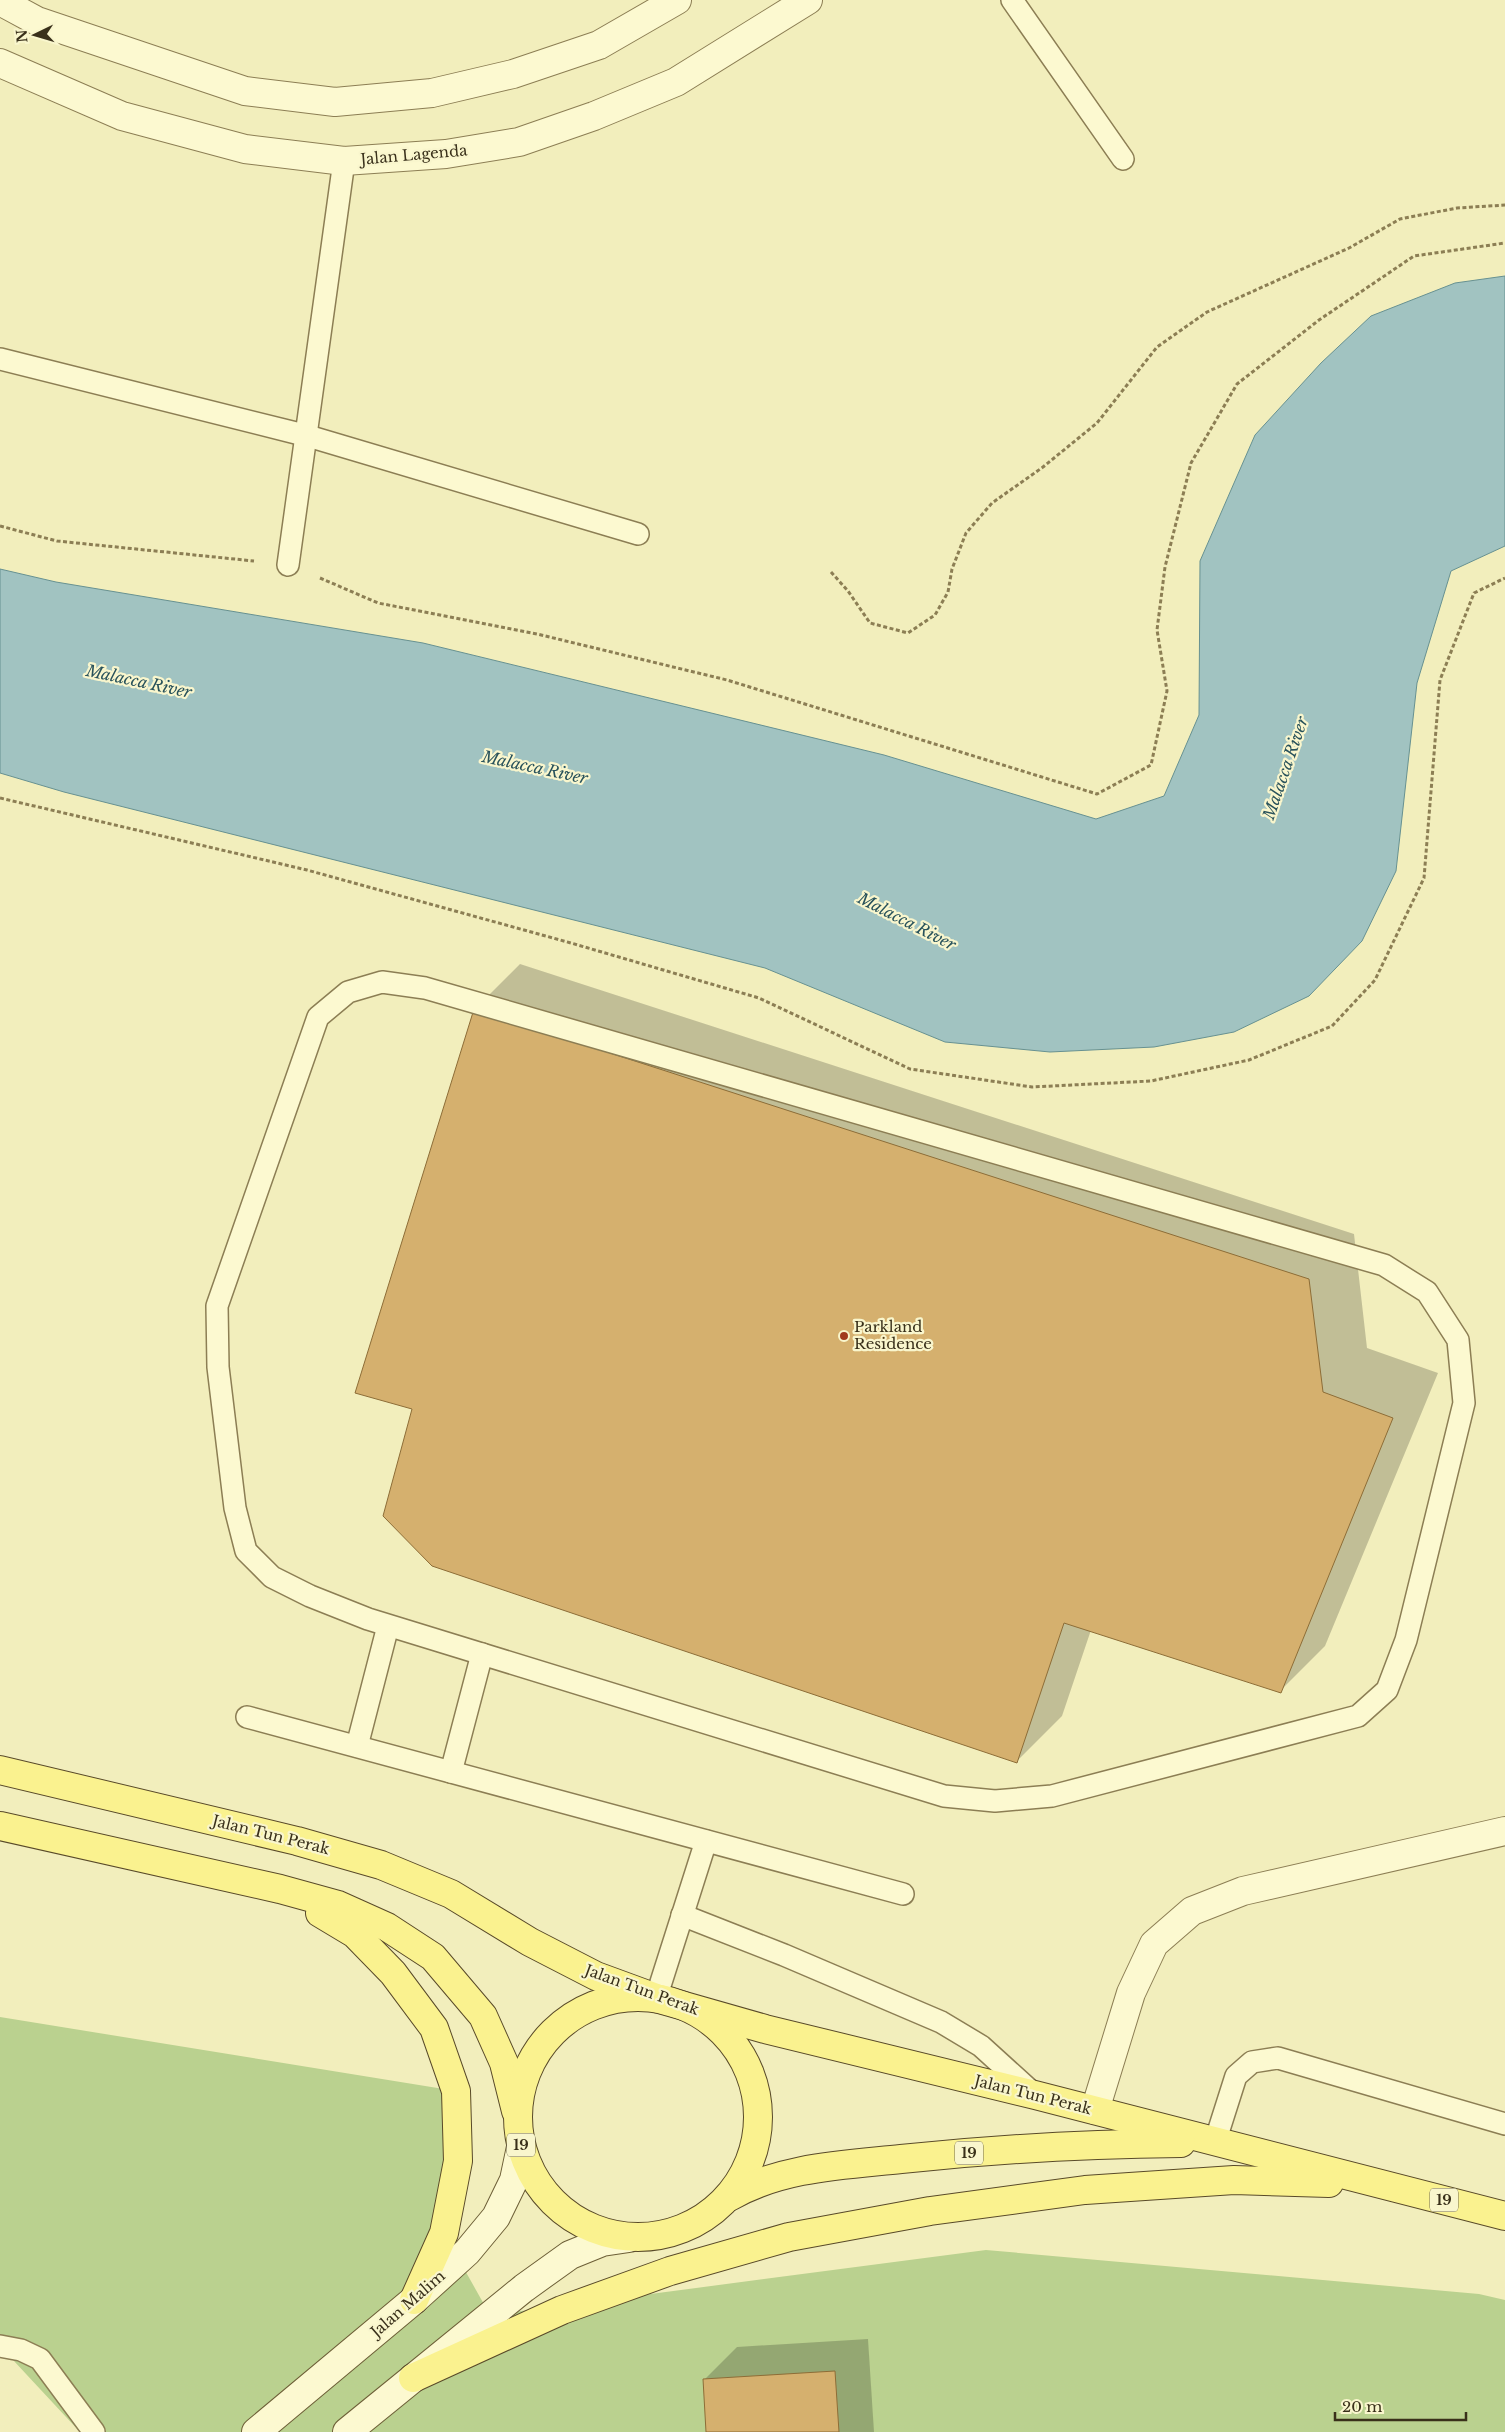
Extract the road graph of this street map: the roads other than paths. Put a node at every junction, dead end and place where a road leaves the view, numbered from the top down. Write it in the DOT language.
graph roads {
  1 [pos="677,0"];
  2 [pos="808,0"];
  3 [pos="0,1"];
  4 [pos="1017,2"];
  5 [pos="0,63"];
  6 [pos="1123,158"];
  7 [pos="344,162"];
  8 [pos="0,359"];
  9 [pos="308,436"];
  10 [pos="638,534"];
  11 [pos="288,565"];
  12 [pos="388,1626"];
  13 [pos="482,1654"];
  14 [pos="247,1717"];
  15 [pos="358,1746"];
  16 [pos="0,1770"];
  17 [pos="452,1772"];
  18 [pos="0,1826"];
  19 [pos="1505,1831"];
  20 [pos="706,1841"];
  21 [pos="280,1890"];
  22 [pos="903,1894"];
  23 [pos="682,1915"];
  24 [pos="656,1998"];
  25 [pos="1035,2095"];
  26 [pos="1095,2110"];
  27 [pos="518,2120"];
  28 [pos="1505,2124"];
  29 [pos="1215,2142"];
  30 [pos="521,2147"];
  31 [pos="1383,2184"];
  32 [pos="729,2197"];
  33 [pos="1505,2216"];
  34 [pos="629,2238"];
  35 [pos="414,2300"];
  36 [pos="0,2346"];
  37 [pos="413,2378"];
  38 [pos="94,2432"];
  39 [pos="256,2432"];
  40 [pos="347,2432"];
  1 -- 3 [label="street"];
  2 -- 7 [label="street, Jalan Lagenda"];
  4 -- 6 [label="lane"];
  5 -- 7 [label="street, Jalan Lagenda"];
  7 -- 9 [label="lane"];
  8 -- 9 [label="lane"];
  9 -- 10 [label="lane"];
  9 -- 11 [label="lane"];
  12 -- 13 [label="lane"];
  12 -- 13 [label="lane"];
  12 -- 15 [label="lane"];
  13 -- 17 [label="lane"];
  14 -- 15 [label="lane"];
  15 -- 17 [label="lane"];
  16 -- 24 [label="main road, Jalan Tun Perak"];
  17 -- 20 [label="lane"];
  18 -- 21 [label="main road"];
  19 -- 26 [label="street"];
  20 -- 22 [label="lane"];
  20 -- 23 [label="lane"];
  21 -- 27 [label="main road"];
  21 -- 35 [label="main road"];
  23 -- 24 [label="lane"];
  23 -- 25 [label="lane"];
  24 -- 25 [label="main road, Jalan Tun Perak / 19"];
  24 -- 27 [label="main road, 19"];
  24 -- 32 [label="main road, 19"];
  25 -- 26 [label="main road, Jalan Tun Perak / 19"];
  26 -- 29 [label="main road, Jalan Tun Perak / 19"];
  27 -- 30 [label="main road, 19"];
  28 -- 29 [label="lane"];
  29 -- 31 [label="main road, Jalan Tun Perak / 19"];
  29 -- 32 [label="main road, Jalan Tun Perak / 19"];
  30 -- 34 [label="main road, 19"];
  30 -- 35 [label="street, Jalan Malim / 19"];
  31 -- 33 [label="main road, Jalan Tun Perak / 19"];
  31 -- 37 [label="main road"];
  32 -- 34 [label="main road, 19"];
  34 -- 37 [label="street, 19"];
  35 -- 39 [label="street, Jalan Malim / 19"];
  36 -- 38 [label="lane"];
  37 -- 40 [label="street, 19"];
}
